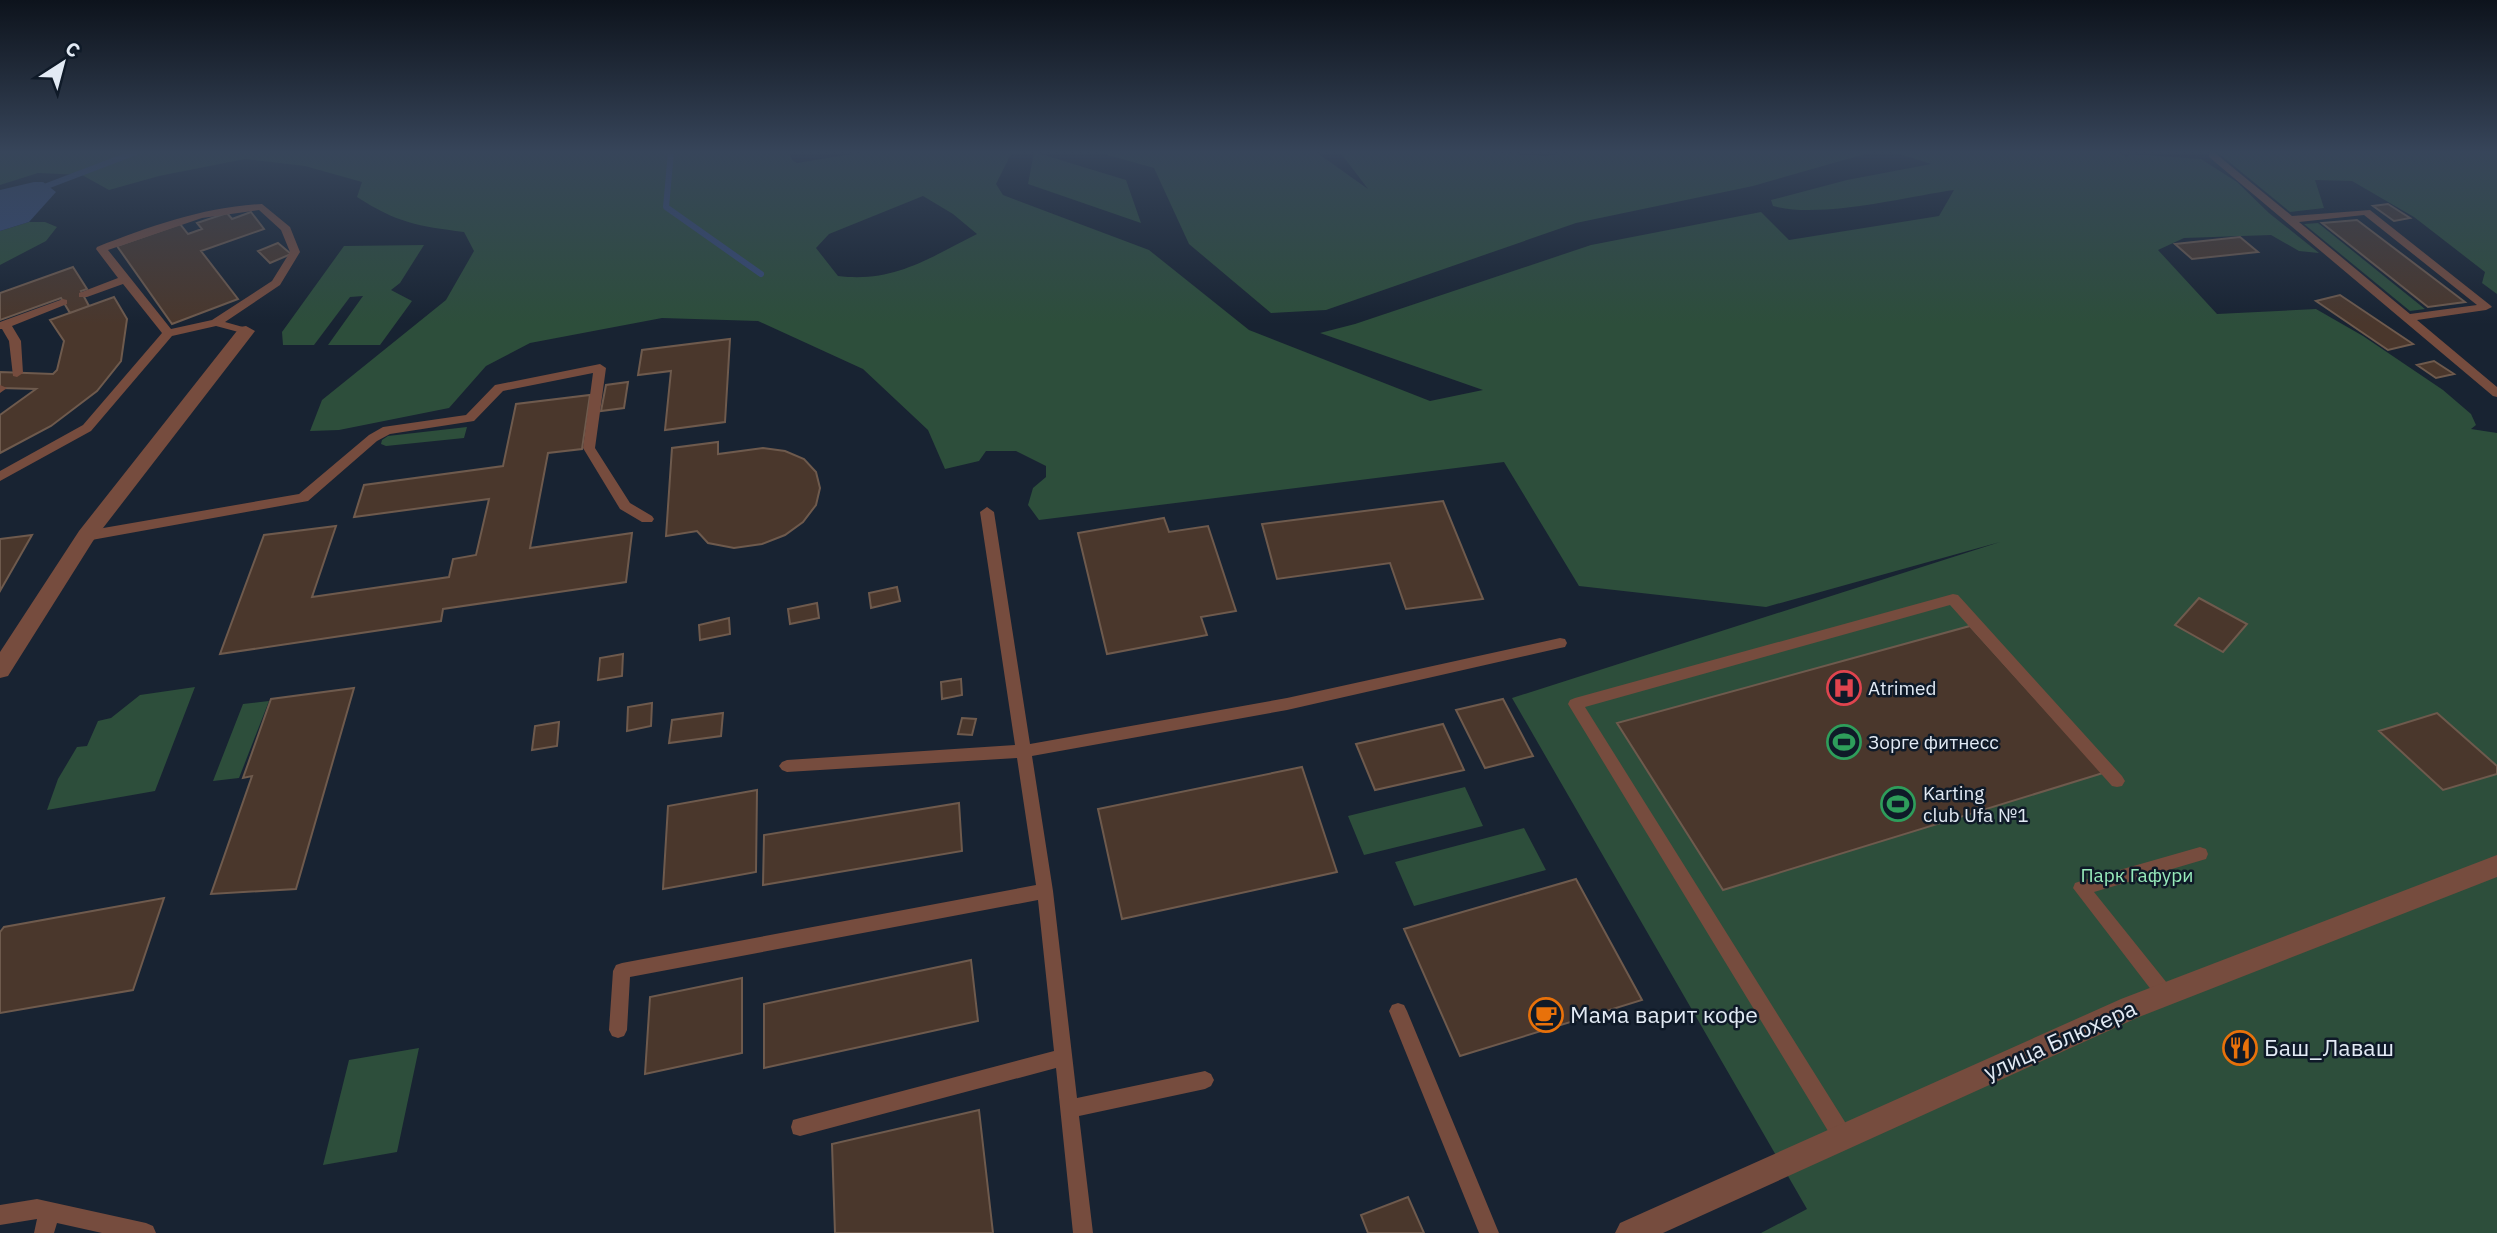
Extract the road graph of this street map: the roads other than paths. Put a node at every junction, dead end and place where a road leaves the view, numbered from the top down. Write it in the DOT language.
graph roads {
  1 [pos="220,210"];
  2 [pos="264,210"];
  3 [pos="2276,210"];
  4 [pos="2288,220"];
  5 [pos="125,279"];
  6 [pos="83,295"];
  7 [pos="64,302"];
  8 [pos="2407,318"];
  9 [pos="216,323"];
  10 [pos="2,325"];
  11 [pos="246,331"];
  12 [pos="169,333"];
  13 [pos="17,373"];
  14 [pos="2497,393"];
  15 [pos="0,477"];
  16 [pos="987,512"];
  17 [pos="648,519"];
  18 [pos="86,536"];
  19 [pos="1560,643"];
  20 [pos="0,670"];
  21 [pos="1023,751"];
  22 [pos="787,766"];
  23 [pos="2117,781"];
  24 [pos="2200,853"];
  25 [pos="2497,866"];
  26 [pos="1045,891"];
  27 [pos="2165,994"];
  28 [pos="1398,1011"];
  29 [pos="618,1030"];
  30 [pos="1064,1057"];
  31 [pos="1205,1080"];
  32 [pos="1070,1109"];
  33 [pos="800,1127"];
  34 [pos="1843,1137"];
  35 [pos="50,1212"];
  36 [pos="0,1215"];
  37 [pos="44,1233"];
  38 [pos="146,1233"];
  39 [pos="1083,1233"];
  40 [pos="1489,1233"];
  41 [pos="1630,1233"];
  1 -- 5 [label="lane"];
  2 -- 9 [label="lane"];
  3 -- 4 [label="lane"];
  4 -- 8 [label="lane"];
  4 -- 8 [label="lane"];
  5 -- 6 [label="lane"];
  5 -- 12 [label="lane"];
  7 -- 10 [label="lane"];
  8 -- 14 [label="lane"];
  9 -- 11 [label="lane"];
  9 -- 12 [label="lane"];
  10 -- 13 [label="lane"];
  11 -- 18 [label="street"];
  12 -- 15 [label="lane"];
  16 -- 21 [label="lane"];
  17 -- 18 [label="lane"];
  18 -- 20 [label="street"];
  19 -- 21 [label="lane"];
  21 -- 22 [label="lane"];
  21 -- 26 [label="lane"];
  23 -- 34 [label="lane"];
  24 -- 27 [label="lane"];
  25 -- 27 [label="street, улица Блюхера"];
  26 -- 29 [label="lane"];
  26 -- 30 [label="lane"];
  27 -- 34 [label="street, улица Блюхера"];
  28 -- 40 [label="lane"];
  30 -- 32 [label="lane"];
  30 -- 33 [label="lane"];
  31 -- 32 [label="lane"];
  32 -- 39 [label="lane"];
  34 -- 41 [label="street, улица Блюхера"];
  35 -- 36 [label="lane"];
  35 -- 37 [label="lane"];
  35 -- 38 [label="lane"];
}
